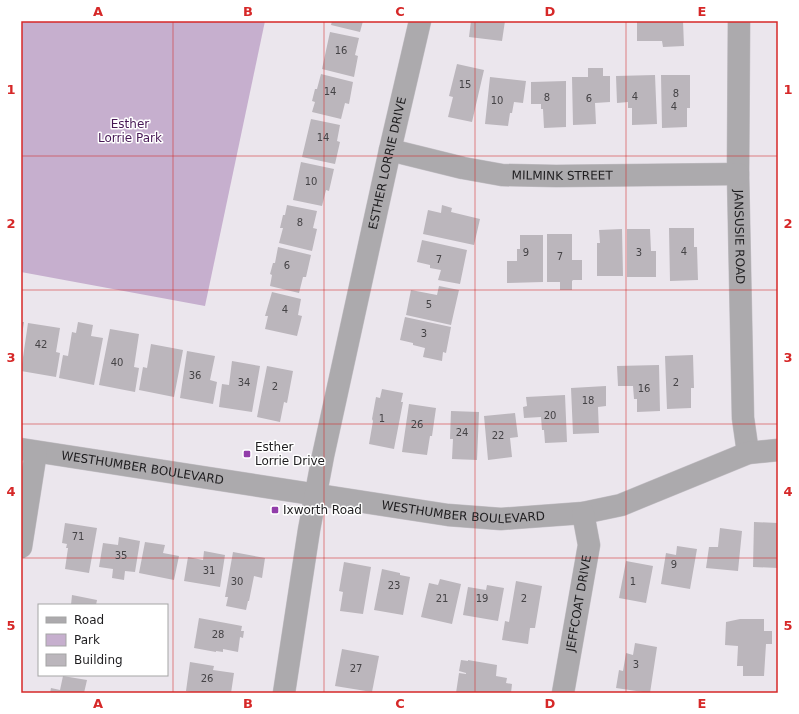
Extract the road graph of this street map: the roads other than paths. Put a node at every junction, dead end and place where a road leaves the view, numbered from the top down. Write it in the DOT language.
graph roads {
  1 [pos="420,21"];
  2 [pos="739,21"];
  3 [pos="390,150"];
  4 [pos="738,174"];
  5 [pos="29,450"];
  6 [pos="778,450"];
  7 [pos="748,454"];
  8 [pos="316,494"];
  9 [pos="583,513"];
  10 [pos="21,547"];
  11 [pos="284,693"];
  12 [pos="563,693"];
  1 -- 3 [label="street, ESTHER LORRIE DRIVE"];
  2 -- 4 [label="street, JANSUSIE ROAD"];
  3 -- 4 [label="street, MILMINK STREET"];
  3 -- 8 [label="street, ESTHER LORRIE DRIVE"];
  4 -- 7 [label="street, JANSUSIE ROAD"];
  5 -- 8 [label="street, WESTHUMBER BOULEVARD"];
  5 -- 10 [label="street"];
  6 -- 7 [label="street, WESTHUMBER BOULEVARD"];
  7 -- 9 [label="street, WESTHUMBER BOULEVARD"];
  8 -- 9 [label="street, WESTHUMBER BOULEVARD"];
  8 -- 11 [label="street"];
  9 -- 12 [label="street, JEFFCOAT DRIVE"];
}
